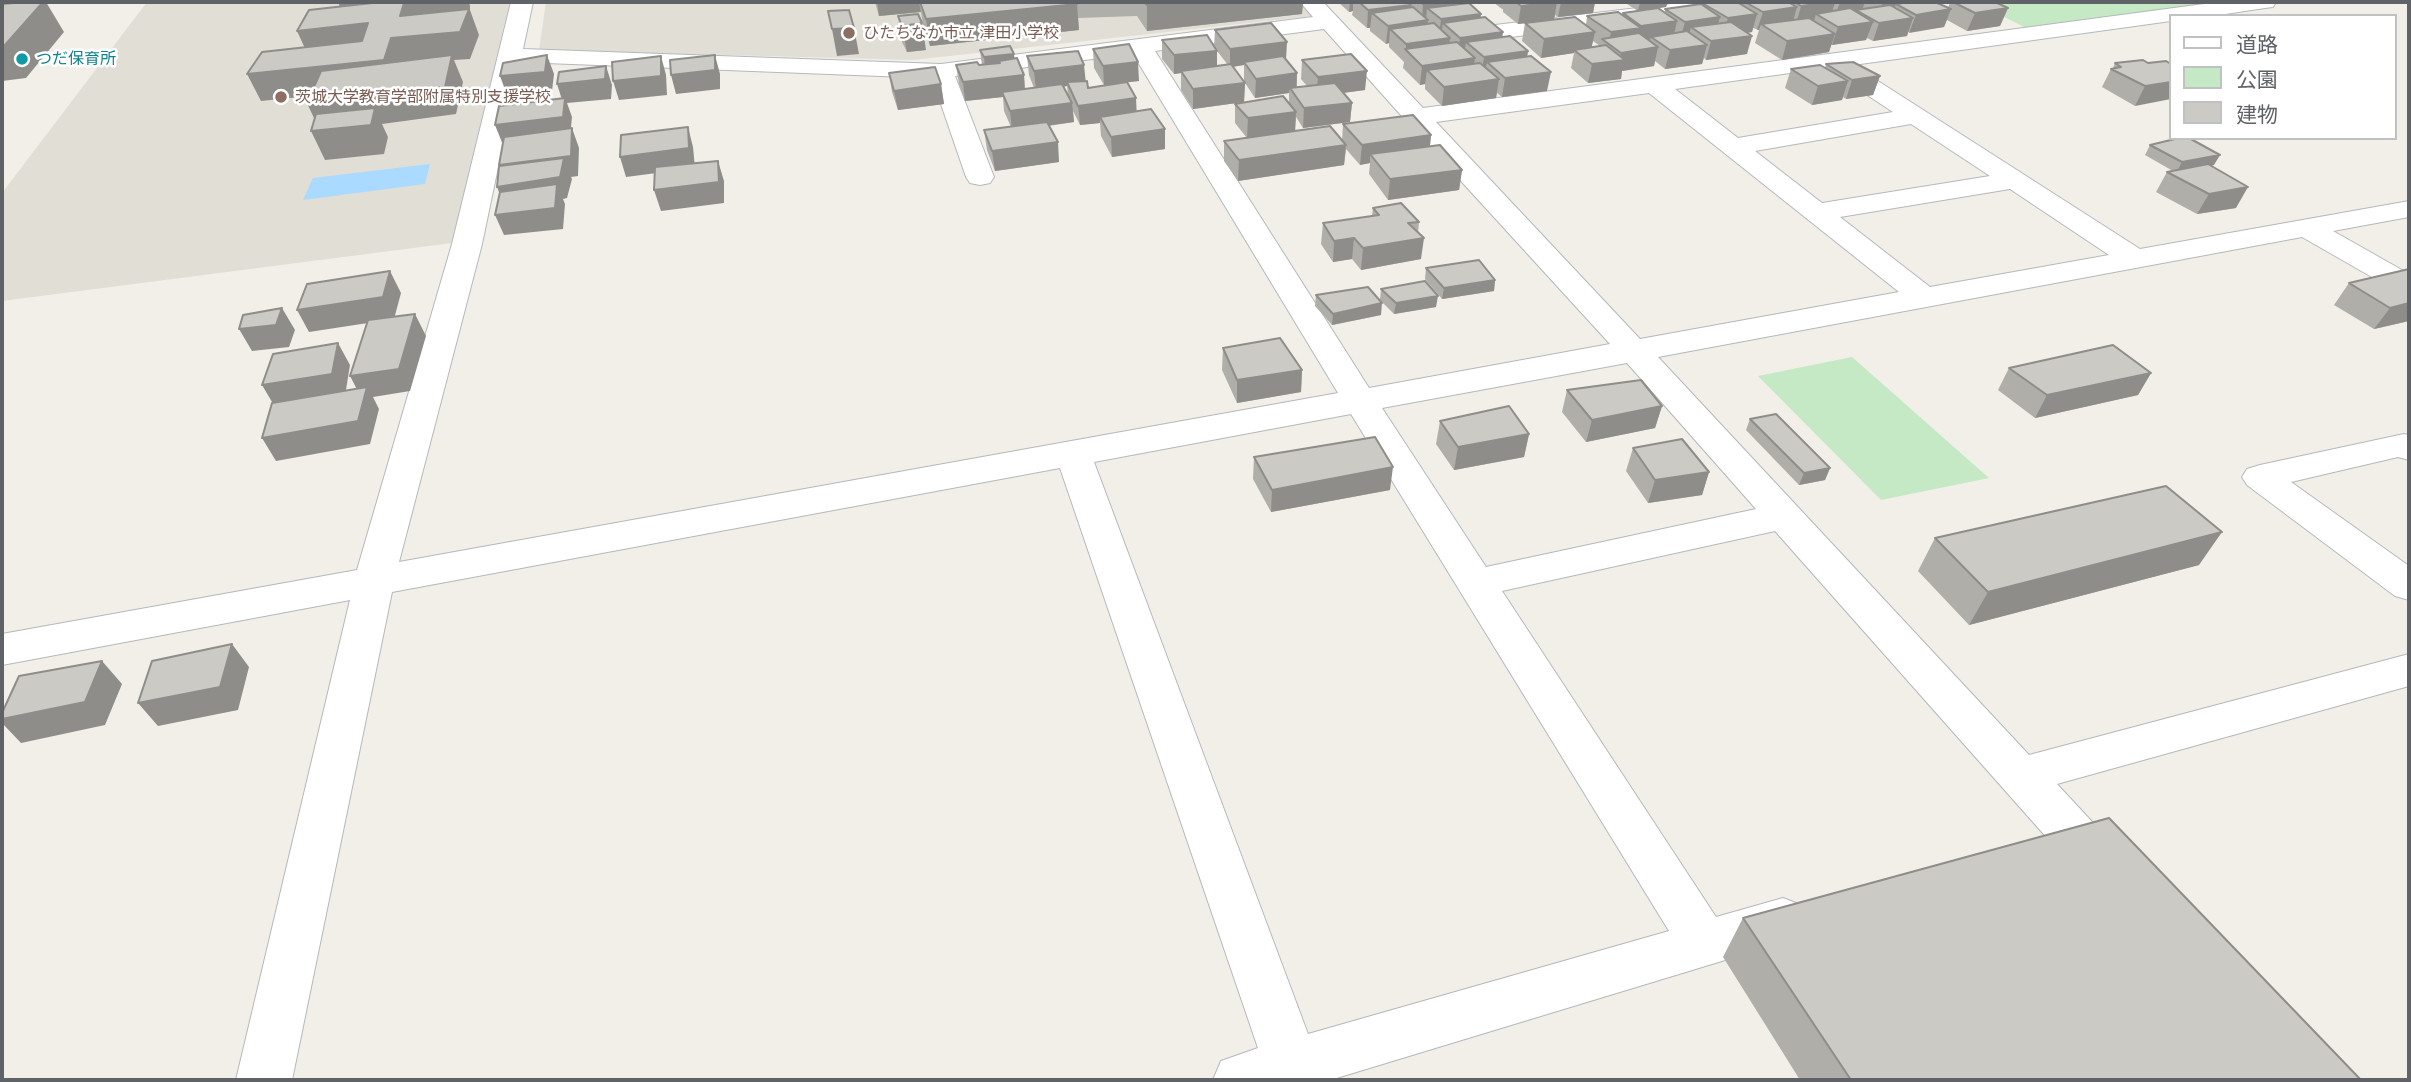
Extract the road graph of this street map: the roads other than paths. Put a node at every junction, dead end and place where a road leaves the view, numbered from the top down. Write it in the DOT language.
graph roads {
  1 [pos="522,2"];
  2 [pos="1600,2"];
  3 [pos="1740,2"];
  4 [pos="2265,2"];
  5 [pos="1321,12"];
  6 [pos="2175,14"];
  7 [pos="1989,15"];
  8 [pos="2170,15"];
  9 [pos="1620,16"];
  10 [pos="2025,34"];
  11 [pos="1140,46"];
  12 [pos="1513,48"];
  13 [pos="510,55"];
  14 [pos="1830,61"];
  15 [pos="941,71"];
  16 [pos="1550,80"];
  17 [pos="1654,85"];
  18 [pos="1569,97"];
  19 [pos="1915,116"];
  20 [pos="1416,117"];
  21 [pos="1733,147"];
  22 [pos="980,177"];
  23 [pos="2017,180"];
  24 [pos="2409,209"];
  25 [pos="1818,212"];
  26 [pos="2306,228"];
  27 [pos="2136,259"];
  28 [pos="2409,286"];
  29 [pos="1925,298"];
  30 [pos="1634,351"];
  31 [pos="1360,401"];
  32 [pos="2409,449"];
  33 [pos="1073,453"];
  34 [pos="1784,516"];
  35 [pos="374,581"];
  36 [pos="1476,583"];
  37 [pos="2409,586"];
  38 [pos="2,649"];
  39 [pos="2409,670"];
  40 [pos="2019,776"];
  41 [pos="2074,836"];
  42 [pos="2021,851"];
  43 [pos="2130,897"];
  44 [pos="1824,909"];
  45 [pos="1705,944"];
  46 [pos="1294,1073"];
  47 [pos="264,1080"];
  48 [pos="1241,1080"];
  1 -- 13 [label="street"];
  2 -- 9 [label="street"];
  3 -- 9 [label="street"];
  4 -- 6 [label="street"];
  5 -- 11 [label="street"];
  5 -- 20 [label="street"];
  7 -- 10 [label="street"];
  8 -- 10 [label="street"];
  9 -- 12 [label="street"];
  10 -- 14 [label="street"];
  11 -- 15 [label="street"];
  11 -- 31 [label="street"];
  13 -- 15 [label="street"];
  13 -- 35 [label="street"];
  14 -- 17 [label="street"];
  14 -- 19 [label="street"];
  15 -- 22 [label="street"];
  16 -- 18 [label="street"];
  17 -- 18 [label="street"];
  17 -- 21 [label="street"];
  18 -- 20 [label="street"];
  19 -- 21 [label="street"];
  19 -- 23 [label="street"];
  20 -- 30 [label="street"];
  21 -- 25 [label="street"];
  23 -- 25 [label="street"];
  23 -- 27 [label="street"];
  24 -- 26 [label="street"];
  25 -- 29 [label="street"];
  26 -- 27 [label="street"];
  26 -- 28 [label="street"];
  27 -- 29 [label="street"];
  29 -- 30 [label="street"];
  30 -- 31 [label="street"];
  30 -- 34 [label="street"];
  31 -- 33 [label="street"];
  31 -- 36 [label="street"];
  32 -- 37 [label="street"];
  33 -- 35 [label="street"];
  33 -- 46 [label="street"];
  34 -- 36 [label="street"];
  34 -- 40 [label="street"];
  35 -- 38 [label="street"];
  35 -- 47 [label="street"];
  36 -- 45 [label="street"];
  39 -- 40 [label="street"];
  40 -- 41 [label="street"];
  41 -- 42 [label="street"];
  41 -- 43 [label="street"];
  44 -- 45 [label="street"];
  45 -- 46 [label="street"];
  46 -- 48 [label="street"];
}
